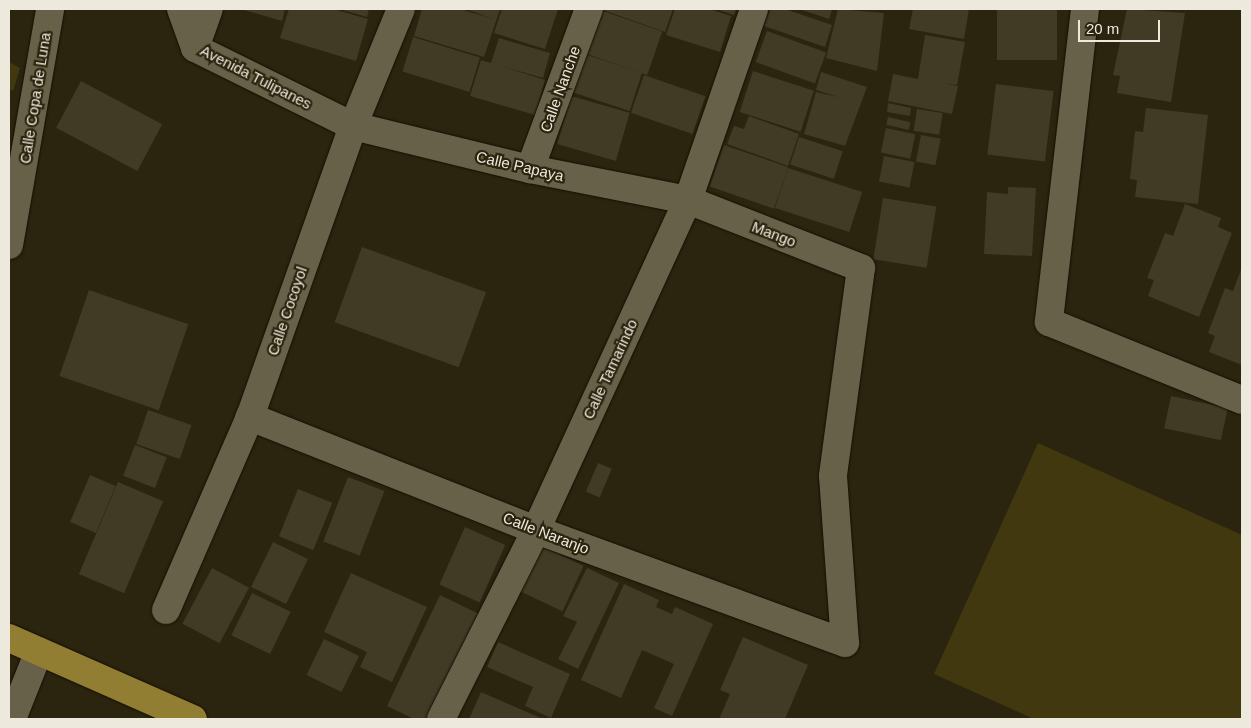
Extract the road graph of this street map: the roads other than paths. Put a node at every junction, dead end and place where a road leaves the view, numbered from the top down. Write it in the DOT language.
graph roads {
  1 [pos="50,9"];
  2 [pos="180,9"];
  3 [pos="209,9"];
  4 [pos="401,9"];
  5 [pos="589,9"];
  6 [pos="754,9"];
  7 [pos="1085,9"];
  8 [pos="195,48"];
  9 [pos="353,126"];
  10 [pos="530,169"];
  11 [pos="688,200"];
  12 [pos="9,245"];
  13 [pos="1242,400"];
  14 [pos="250,417"];
  15 [pos="536,530"];
  16 [pos="166,610"];
  17 [pos="9,638"];
  18 [pos="845,643"];
  19 [pos="39,651"];
  20 [pos="12,719"];
  21 [pos="193,719"];
  22 [pos="441,719"];
  1 -- 12 [label="street, Calle Copa de Luna"];
  2 -- 8 [label="street, Avenida Tulipanes"];
  3 -- 8 [label="street"];
  4 -- 9 [label="street, Calle Cocoyol"];
  5 -- 10 [label="street, Calle Nanche"];
  6 -- 11 [label="street, Calle Tamarindo"];
  7 -- 13 [label="street"];
  8 -- 9 [label="street, Avenida Tulipanes"];
  9 -- 10 [label="street, Calle Papaya"];
  9 -- 14 [label="street, Calle Cocoyol"];
  10 -- 11 [label="street, Calle Papaya"];
  11 -- 15 [label="street, Calle Tamarindo"];
  11 -- 18 [label="street, Mango"];
  14 -- 15 [label="street, Calle Naranjo"];
  14 -- 16 [label="street, Calle Cocoyol"];
  15 -- 18 [label="street, Calle Naranjo"];
  15 -- 22 [label="street, Calle Tamarindo"];
  17 -- 19 [label="main road"];
  19 -- 20 [label="street"];
  19 -- 21 [label="main road"];
}
